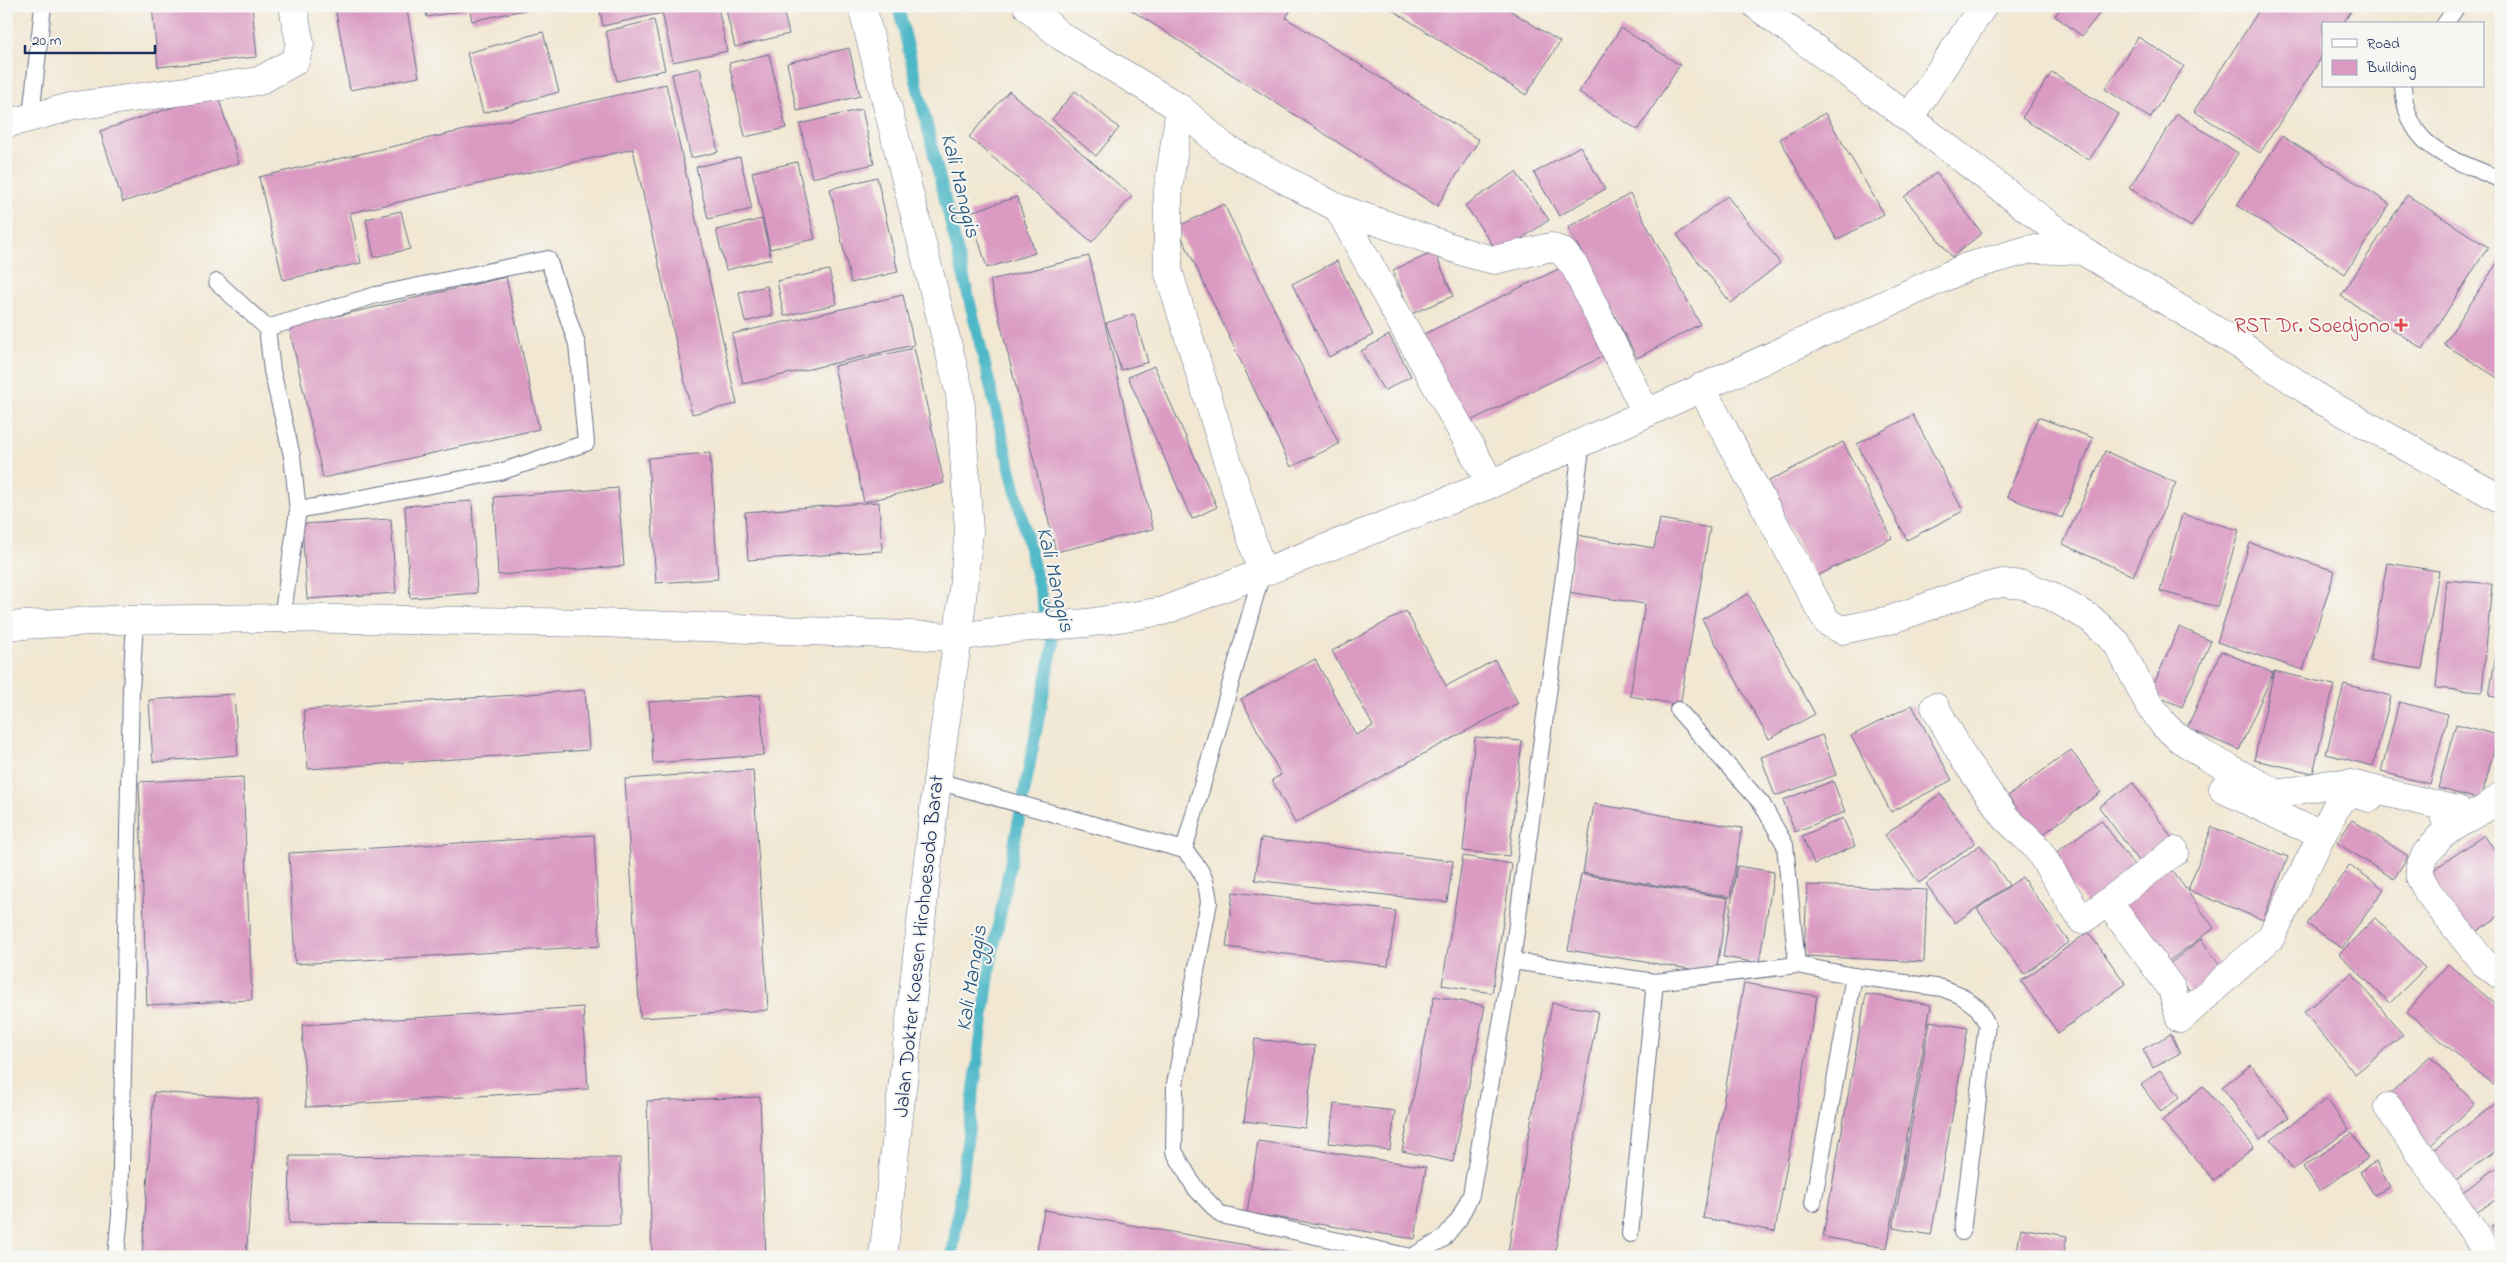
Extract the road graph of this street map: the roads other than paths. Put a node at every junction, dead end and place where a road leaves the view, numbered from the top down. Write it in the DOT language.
graph roads {
  1 [pos="43,6"];
  2 [pos="293,6"];
  3 [pos="862,6"];
  4 [pos="1027,6"];
  5 [pos="1757,6"];
  6 [pos="1984,6"];
  7 [pos="2457,6"];
  8 [pos="2446,22"];
  9 [pos="2404,88"];
  10 [pos="1180,108"];
  11 [pos="1909,118"];
  12 [pos="18,120"];
  13 [pos="2501,180"];
  14 [pos="1338,208"];
  15 [pos="2083,251"];
  16 [pos="217,282"];
  17 [pos="268,328"];
  18 [pos="1701,387"];
  19 [pos="1646,413"];
  20 [pos="1582,442"];
  21 [pos="1491,484"];
  22 [pos="2501,499"];
  23 [pos="298,510"];
  24 [pos="1262,572"];
  25 [pos="282,618"];
  26 [pos="135,621"];
  27 [pos="6,626"];
  28 [pos="958,637"];
  29 [pos="1935,707"];
  30 [pos="1678,710"];
  31 [pos="937,781"];
  32 [pos="2223,789"];
  33 [pos="2501,796"];
  34 [pos="2461,821"];
  35 [pos="2323,832"];
  36 [pos="1184,850"];
  37 [pos="2175,851"];
  38 [pos="2108,902"];
  39 [pos="1512,961"];
  40 [pos="1797,965"];
  41 [pos="1854,976"];
  42 [pos="2501,976"];
  43 [pos="1656,982"];
  44 [pos="2388,1107"];
  45 [pos="1812,1202"];
  46 [pos="1962,1232"];
  47 [pos="1630,1234"];
  48 [pos="116,1257"];
  49 [pos="884,1257"];
  50 [pos="2491,1257"];
  1 -- 12 [label="lane"];
  2 -- 12 [label="street"];
  3 -- 28 [label="street, Jalan Dokter Koesen Hirohoesodo Barat"];
  4 -- 10 [label="street"];
  5 -- 11 [label="street"];
  6 -- 11 [label="street"];
  7 -- 8 [label="lane"];
  9 -- 13 [label="lane"];
  10 -- 14 [label="street"];
  10 -- 24 [label="street"];
  11 -- 15 [label="street"];
  14 -- 19 [label="street"];
  14 -- 21 [label="street"];
  15 -- 18 [label="street"];
  15 -- 22 [label="street"];
  16 -- 17 [label="lane"];
  17 -- 23 [label="lane"];
  17 -- 23 [label="lane"];
  18 -- 19 [label="street"];
  18 -- 34 [label="street"];
  19 -- 20 [label="street"];
  20 -- 21 [label="street"];
  20 -- 39 [label="lane"];
  21 -- 24 [label="street"];
  23 -- 25 [label="lane"];
  24 -- 28 [label="street"];
  24 -- 36 [label="lane"];
  25 -- 26 [label="street"];
  25 -- 28 [label="street"];
  26 -- 27 [label="street"];
  26 -- 48 [label="lane"];
  28 -- 31 [label="street, Jalan Dokter Koesen Hirohoesodo Barat"];
  29 -- 38 [label="street"];
  30 -- 40 [label="lane"];
  31 -- 36 [label="lane"];
  31 -- 49 [label="street, Jalan Dokter Koesen Hirohoesodo Barat"];
  32 -- 35 [label="street"];
  33 -- 34 [label="street"];
  34 -- 35 [label="street"];
  34 -- 42 [label="street"];
  35 -- 38 [label="street"];
  36 -- 39 [label="lane"];
  37 -- 38 [label="street"];
  39 -- 43 [label="lane"];
  40 -- 41 [label="lane"];
  40 -- 43 [label="lane"];
  41 -- 45 [label="lane"];
  41 -- 46 [label="lane"];
  43 -- 47 [label="lane"];
  44 -- 50 [label="street"];
}
